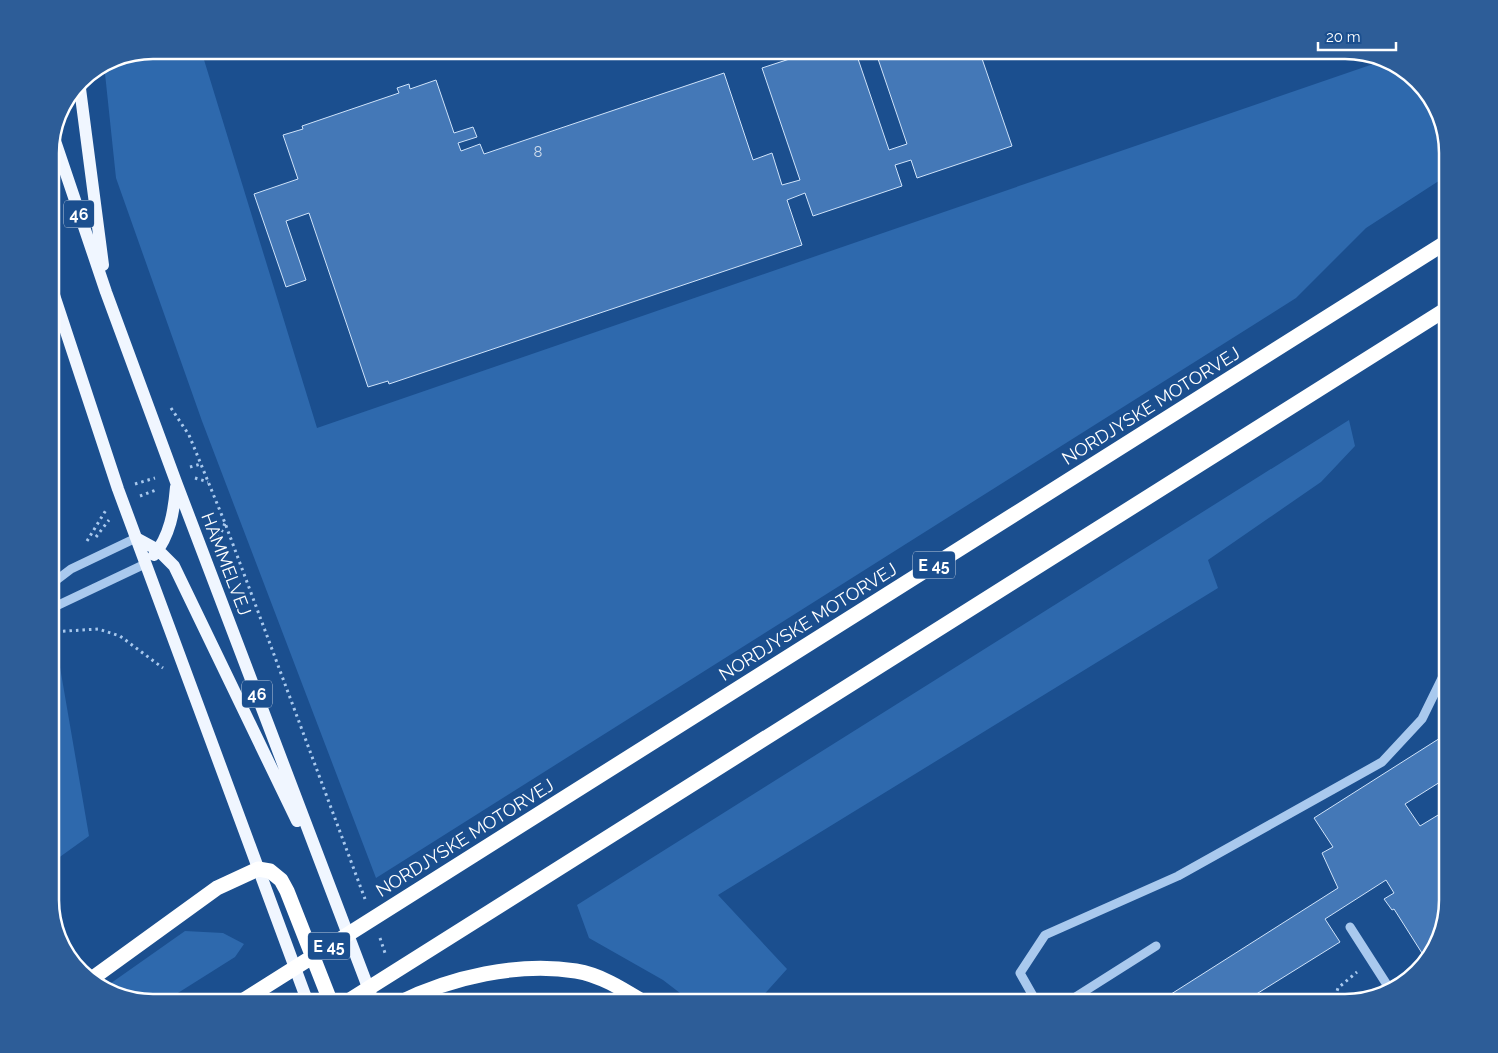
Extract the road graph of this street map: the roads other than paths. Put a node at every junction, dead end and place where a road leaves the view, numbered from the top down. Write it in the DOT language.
graph roads {
  1 [pos="80,92"];
  2 [pos="59,152"];
  3 [pos="1439,247"];
  4 [pos="106,292"];
  5 [pos="59,310"];
  6 [pos="1439,314"];
  7 [pos="176,482"];
  8 [pos="136,538"];
  9 [pos="158,550"];
  10 [pos="146,564"];
  11 [pos="59,578"];
  12 [pos="59,605"];
  13 [pos="1439,684"];
  14 [pos="258,869"];
  15 [pos="332,892"];
  16 [pos="1350,927"];
  17 [pos="1156,946"];
  18 [pos="97,975"];
  19 [pos="1387,985"];
  20 [pos="253,994"];
  21 [pos="305,994"];
  22 [pos="327,994"];
  23 [pos="359,994"];
  24 [pos="371,994"];
  25 [pos="423,994"];
  26 [pos="631,994"];
  27 [pos="1032,994"];
  28 [pos="1080,994"];
  1 -- 4 [label="main road"];
  2 -- 4 [label="main road, HAMMELVEJ / 46"];
  3 -- 20 [label="highway, NORDJYSKE MOTORVEJ / E 45"];
  4 -- 7 [label="main road, HAMMELVEJ / 46"];
  5 -- 8 [label="main road"];
  6 -- 23 [label="highway"];
  7 -- 9 [label="main road"];
  7 -- 15 [label="main road, HAMMELVEJ / 46"];
  8 -- 9 [label="main road"];
  8 -- 10 [label="main road"];
  8 -- 11 [label="street"];
  9 -- 10 [label="main road"];
  9 -- 15 [label="main road"];
  10 -- 12 [label="street"];
  10 -- 14 [label="main road"];
  13 -- 27 [label="street"];
  14 -- 18 [label="highway"];
  14 -- 21 [label="main road"];
  14 -- 22 [label="highway"];
  15 -- 24 [label="main road, HAMMELVEJ / 46"];
  16 -- 19 [label="street"];
  17 -- 28 [label="street"];
  25 -- 26 [label="highway"];
}
